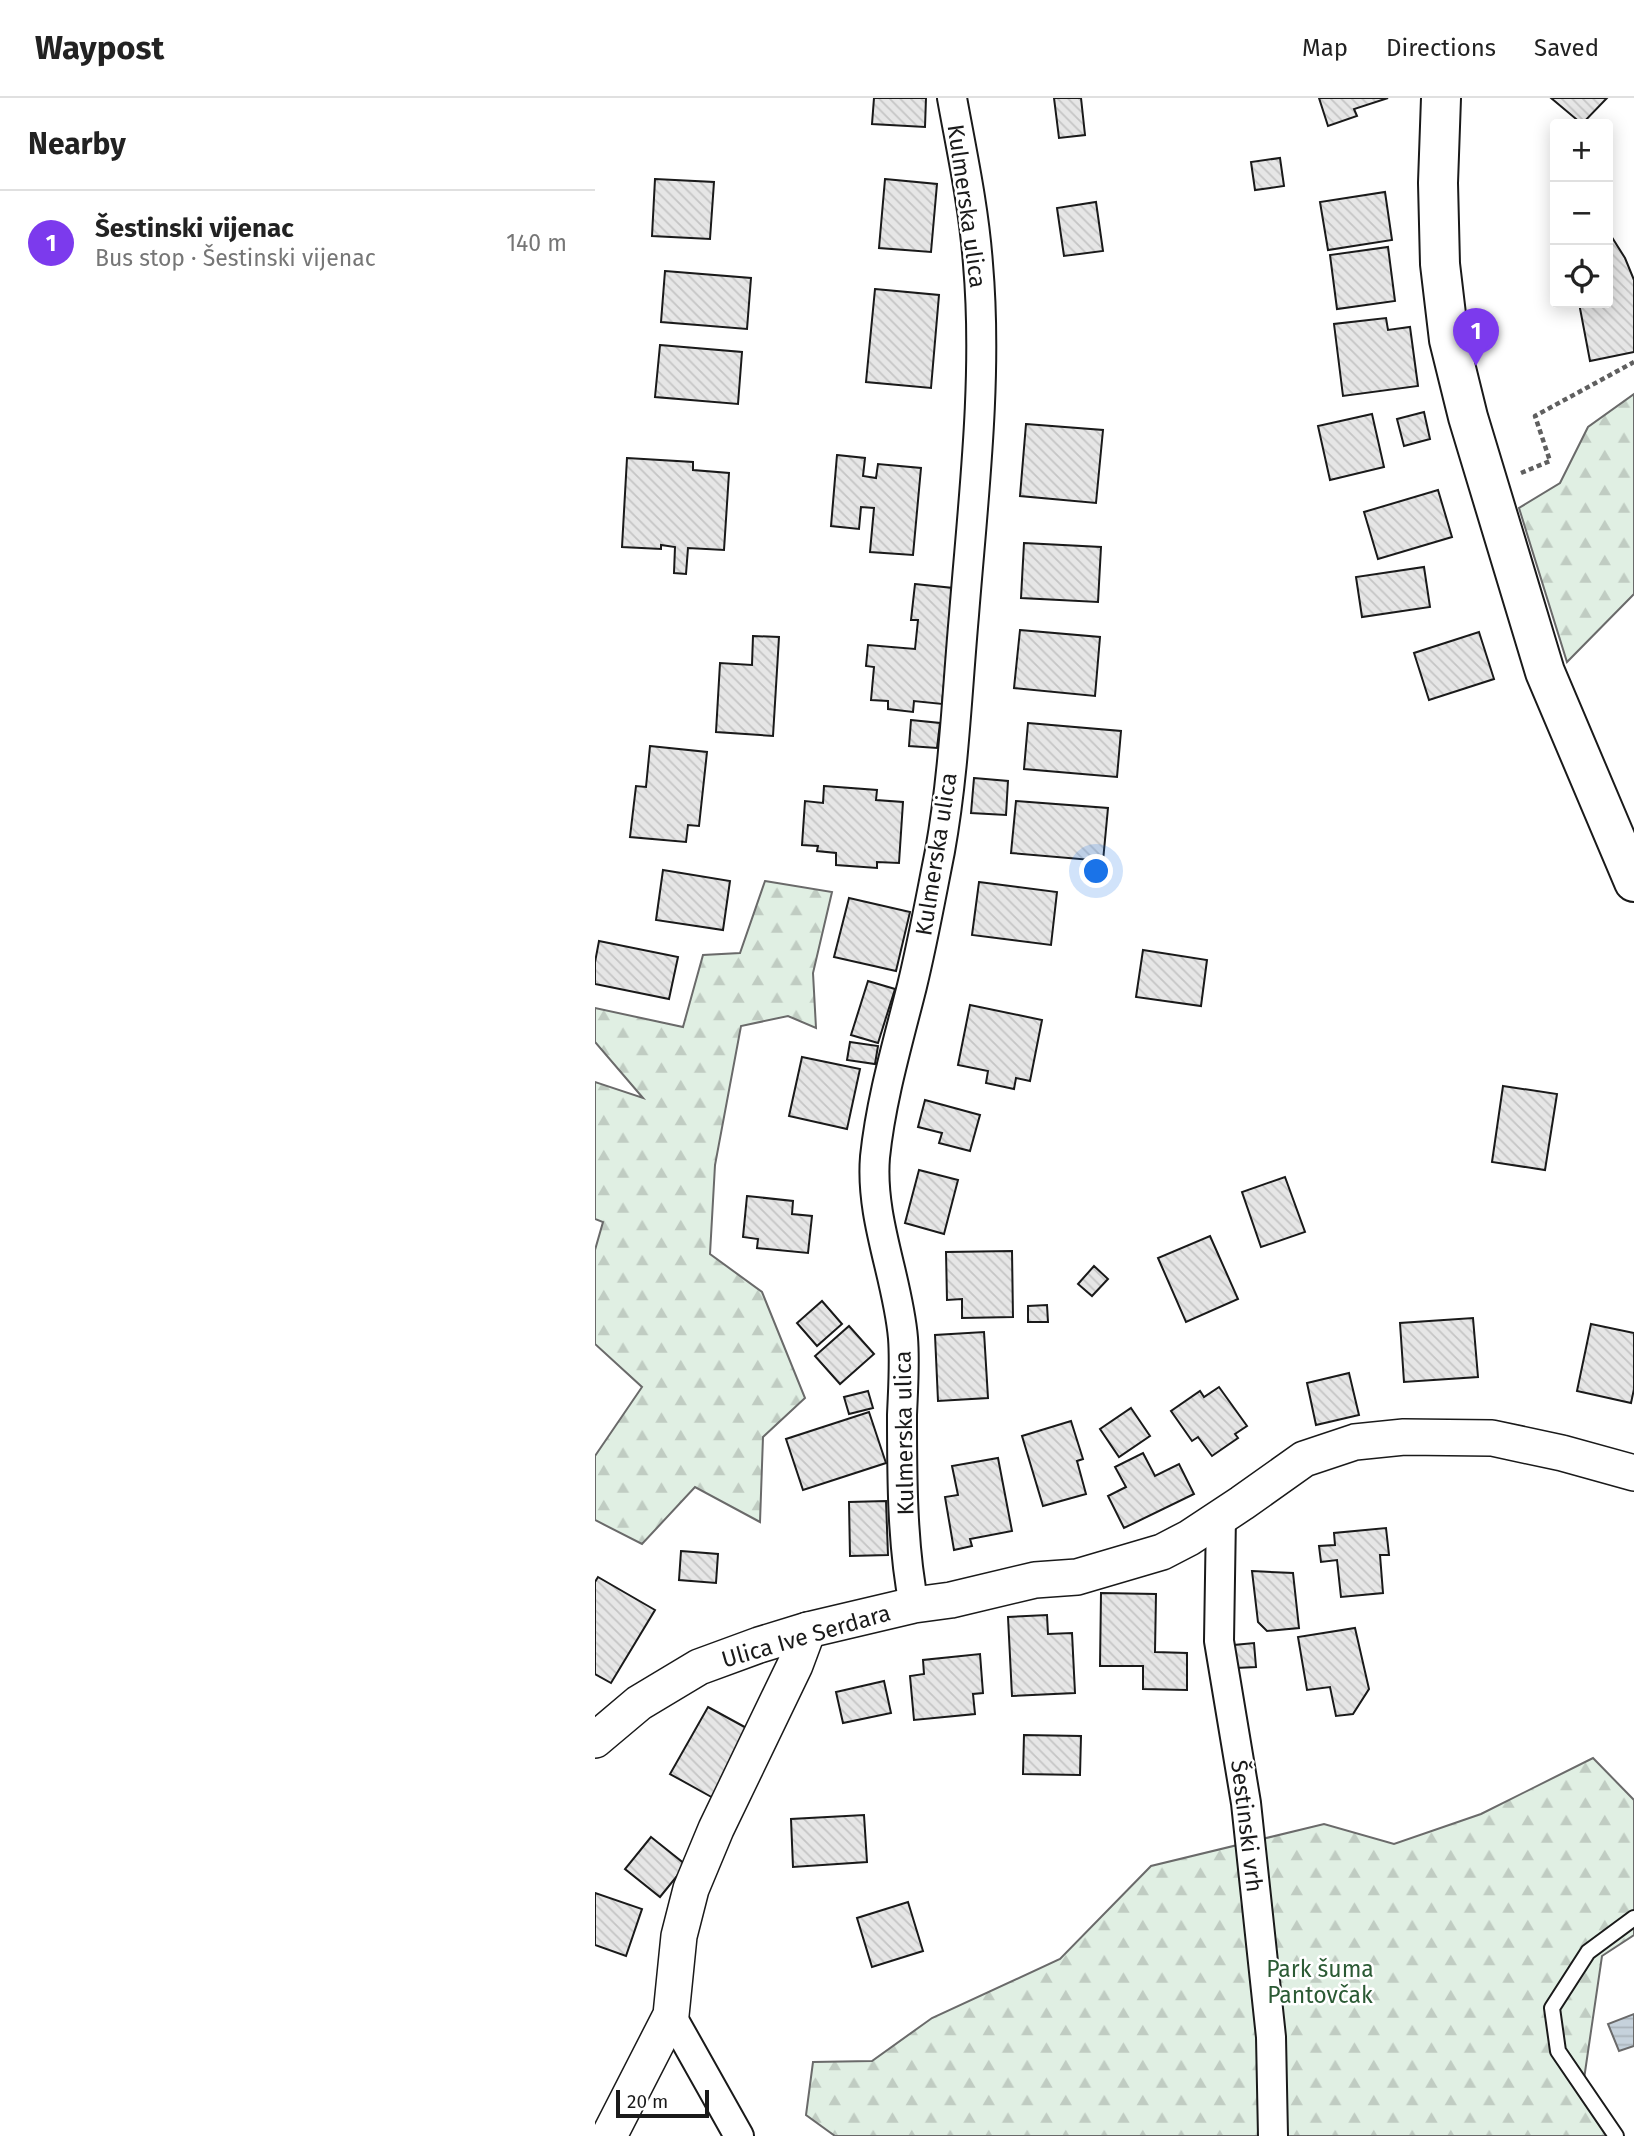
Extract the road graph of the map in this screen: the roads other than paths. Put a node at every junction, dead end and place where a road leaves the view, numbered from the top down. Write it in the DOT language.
graph roads {
  1 [pos="952,98"];
  2 [pos="1441,98"];
  3 [pos="1625,838"];
  4 [pos="1634,882"];
  5 [pos="1634,1473"];
  6 [pos="1221,1516"];
  7 [pos="914,1605"];
  8 [pos="809,1630"];
  9 [pos="595,1740"];
  10 [pos="1634,1917"];
  11 [pos="671,2015"];
  12 [pos="609,2136"];
  13 [pos="739,2136"];
  14 [pos="1273,2136"];
  15 [pos="1616,2136"];
  1 -- 7 [label="street, Kulmerska ulica"];
  2 -- 3 [label="main road"];
  3 -- 4 [label="main road"];
  5 -- 6 [label="street"];
  6 -- 7 [label="street"];
  6 -- 14 [label="street, Šestinski vrh"];
  7 -- 8 [label="street, Ulica Ive Serdara"];
  8 -- 9 [label="street, Ulica Ive Serdara"];
  8 -- 11 [label="street"];
  10 -- 15 [label="lane"];
  11 -- 12 [label="street"];
  11 -- 13 [label="street"];
}
